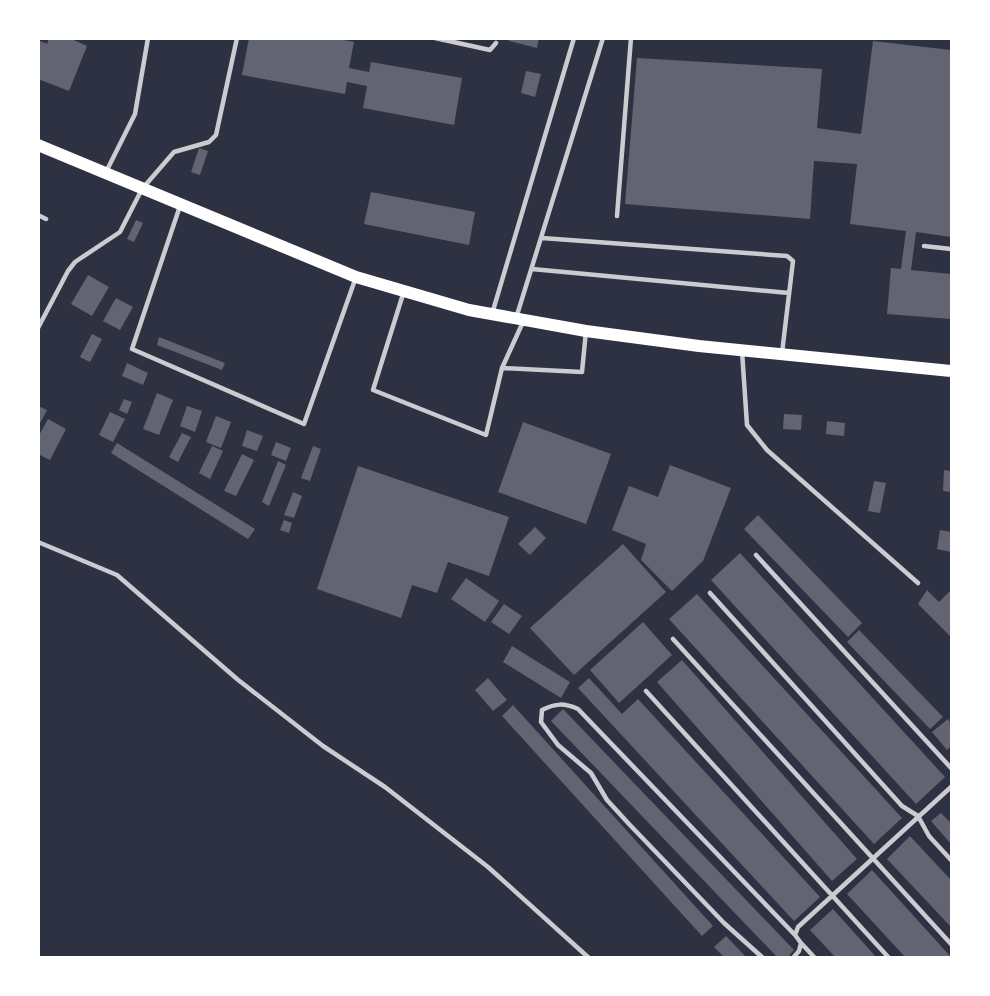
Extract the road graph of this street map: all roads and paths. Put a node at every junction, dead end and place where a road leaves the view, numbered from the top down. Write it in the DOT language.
graph roads {
  1 [pos="148,38"];
  2 [pos="237,38"];
  3 [pos="435,38"];
  4 [pos="574,38"];
  5 [pos="603,38"];
  6 [pos="631,38"];
  7 [pos="496,43"];
  8 [pos="38,145"];
  9 [pos="105,173"];
  10 [pos="142,189"];
  11 [pos="180,205"];
  12 [pos="38,215"];
  13 [pos="617,216"];
  14 [pos="46,219"];
  15 [pos="542,238"];
  16 [pos="924,246"];
  17 [pos="951,249"];
  18 [pos="532,269"];
  19 [pos="356,277"];
  20 [pos="404,291"];
  21 [pos="789,293"];
  22 [pos="492,315"];
  23 [pos="519,320"];
  24 [pos="38,328"];
  25 [pos="586,331"];
  26 [pos="742,350"];
  27 [pos="782,354"];
  28 [pos="502,368"];
  29 [pos="951,371"];
  30 [pos="38,542"];
  31 [pos="756,555"];
  32 [pos="918,583"];
  33 [pos="710,593"];
  34 [pos="673,639"];
  35 [pos="646,691"];
  36 [pos="951,768"];
  37 [pos="951,787"];
  38 [pos="918,816"];
  39 [pos="872,859"];
  40 [pos="951,860"];
  41 [pos="833,895"];
  42 [pos="795,935"];
  43 [pos="801,943"];
  44 [pos="951,944"];
  45 [pos="589,957"];
  46 [pos="763,957"];
  47 [pos="793,957"];
  48 [pos="815,957"];
  49 [pos="889,957"];
  1 -- 9 [label="lane"];
  2 -- 10 [label="lane"];
  3 -- 7 [label="lane"];
  4 -- 22 [label="lane"];
  5 -- 15 [label="lane"];
  6 -- 13 [label="lane"];
  8 -- 9 [label="main road"];
  9 -- 10 [label="main road"];
  10 -- 11 [label="main road"];
  10 -- 24 [label="lane"];
  11 -- 19 [label="main road"];
  11 -- 19 [label="lane"];
  12 -- 14 [label="lane"];
  15 -- 18 [label="lane"];
  15 -- 21 [label="lane"];
  16 -- 17 [label="lane"];
  18 -- 21 [label="lane"];
  18 -- 23 [label="lane"];
  19 -- 20 [label="main road"];
  20 -- 22 [label="main road"];
  20 -- 28 [label="lane"];
  21 -- 27 [label="lane"];
  22 -- 23 [label="main road"];
  23 -- 25 [label="main road"];
  23 -- 28 [label="lane"];
  25 -- 26 [label="main road"];
  25 -- 28 [label="lane"];
  26 -- 27 [label="main road"];
  26 -- 32 [label="lane"];
  27 -- 29 [label="main road"];
  30 -- 45 [label="lane"];
  31 -- 36 [label="lane"];
  33 -- 38 [label="lane"];
  34 -- 39 [label="lane"];
  35 -- 41 [label="lane"];
  37 -- 38 [label="lane"];
  38 -- 39 [label="lane"];
  38 -- 40 [label="lane"];
  39 -- 41 [label="lane"];
  39 -- 44 [label="lane"];
  41 -- 42 [label="lane"];
  41 -- 49 [label="lane"];
  42 -- 43 [label="lane"];
  42 -- 46 [label="lane"];
  43 -- 47 [label="lane"];
  43 -- 48 [label="lane"];
}
